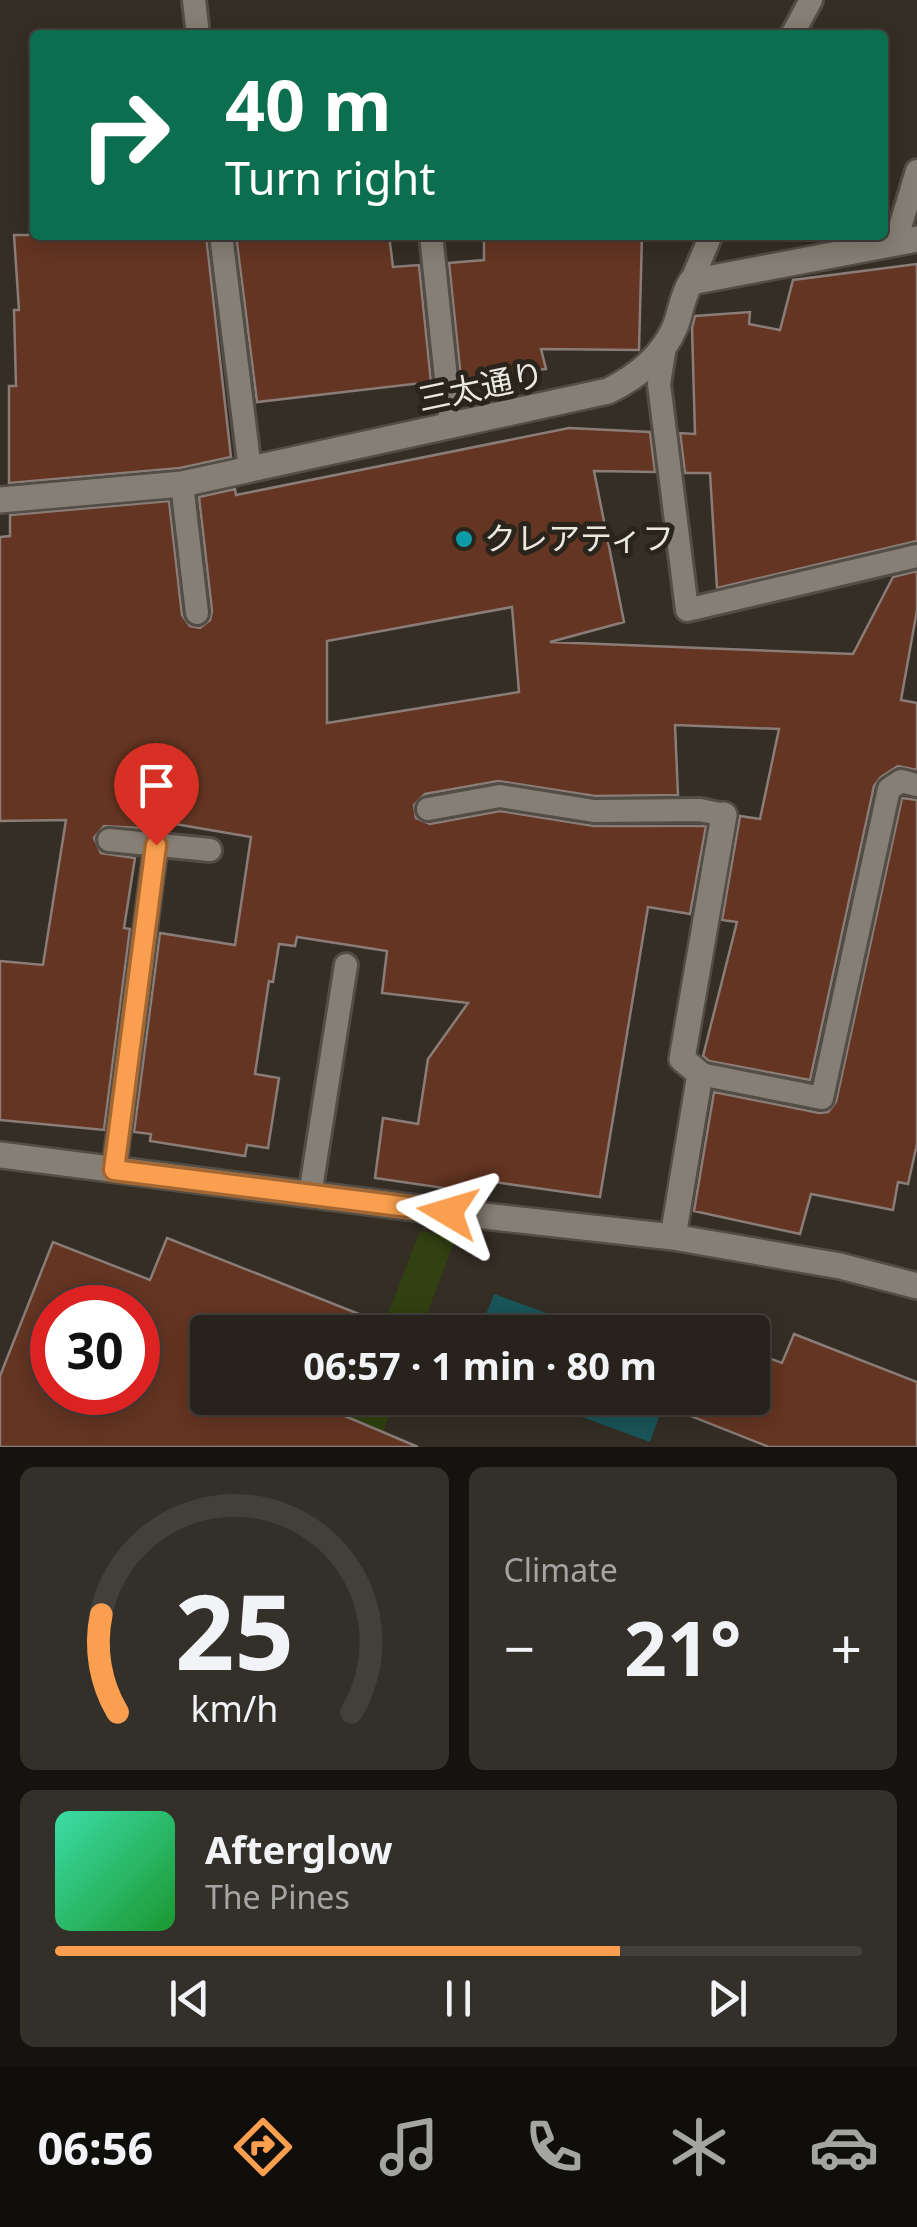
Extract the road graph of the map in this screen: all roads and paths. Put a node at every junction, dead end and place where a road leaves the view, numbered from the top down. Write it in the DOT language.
graph roads {
  1 [pos="194,0"];
  2 [pos="811,0"];
  3 [pos="197,30"];
  4 [pos="795,30"];
  5 [pos="917,171"];
  6 [pos="222,240"];
  7 [pos="432,240"];
  8 [pos="709,240"];
  9 [pos="906,242"];
  10 [pos="691,282"];
  11 [pos="665,346"];
  12 [pos="451,426"];
  13 [pos="250,470"];
  14 [pos="182,484"];
  15 [pos="0,500"];
  16 [pos="917,556"];
  17 [pos="197,614"];
  18 [pos="917,785"];
  19 [pos="428,809"];
  20 [pos="724,815"];
  21 [pos="109,840"];
  22 [pos="156,845"];
  23 [pos="210,850"];
  24 [pos="346,965"];
  25 [pos="700,1074"];
  26 [pos="0,1155"];
  27 [pos="114,1170"];
  28 [pos="310,1194"];
  29 [pos="673,1237"];
  30 [pos="917,1286"];
  1 -- 3 [label="lane"];
  2 -- 4 [label="lane"];
  5 -- 9 [label="lane"];
  6 -- 13 [label="lane"];
  7 -- 12 [label="lane"];
  8 -- 10 [label="lane"];
  9 -- 10 [label="street"];
  10 -- 11 [label="street, 三太通り"];
  11 -- 12 [label="street, 三太通り"];
  11 -- 16 [label="lane"];
  12 -- 13 [label="street, 三太通り"];
  13 -- 14 [label="street, 三太通り"];
  14 -- 15 [label="street, 三太通り"];
  14 -- 17 [label="lane"];
  18 -- 25 [label="lane"];
  19 -- 20 [label="lane"];
  20 -- 25 [label="street"];
  21 -- 22 [label="lane"];
  22 -- 23 [label="lane"];
  22 -- 27 [label="lane"];
  24 -- 28 [label="lane"];
  25 -- 29 [label="street"];
  26 -- 27 [label="street"];
  27 -- 28 [label="street"];
  28 -- 29 [label="street"];
  29 -- 30 [label="street"];
}
